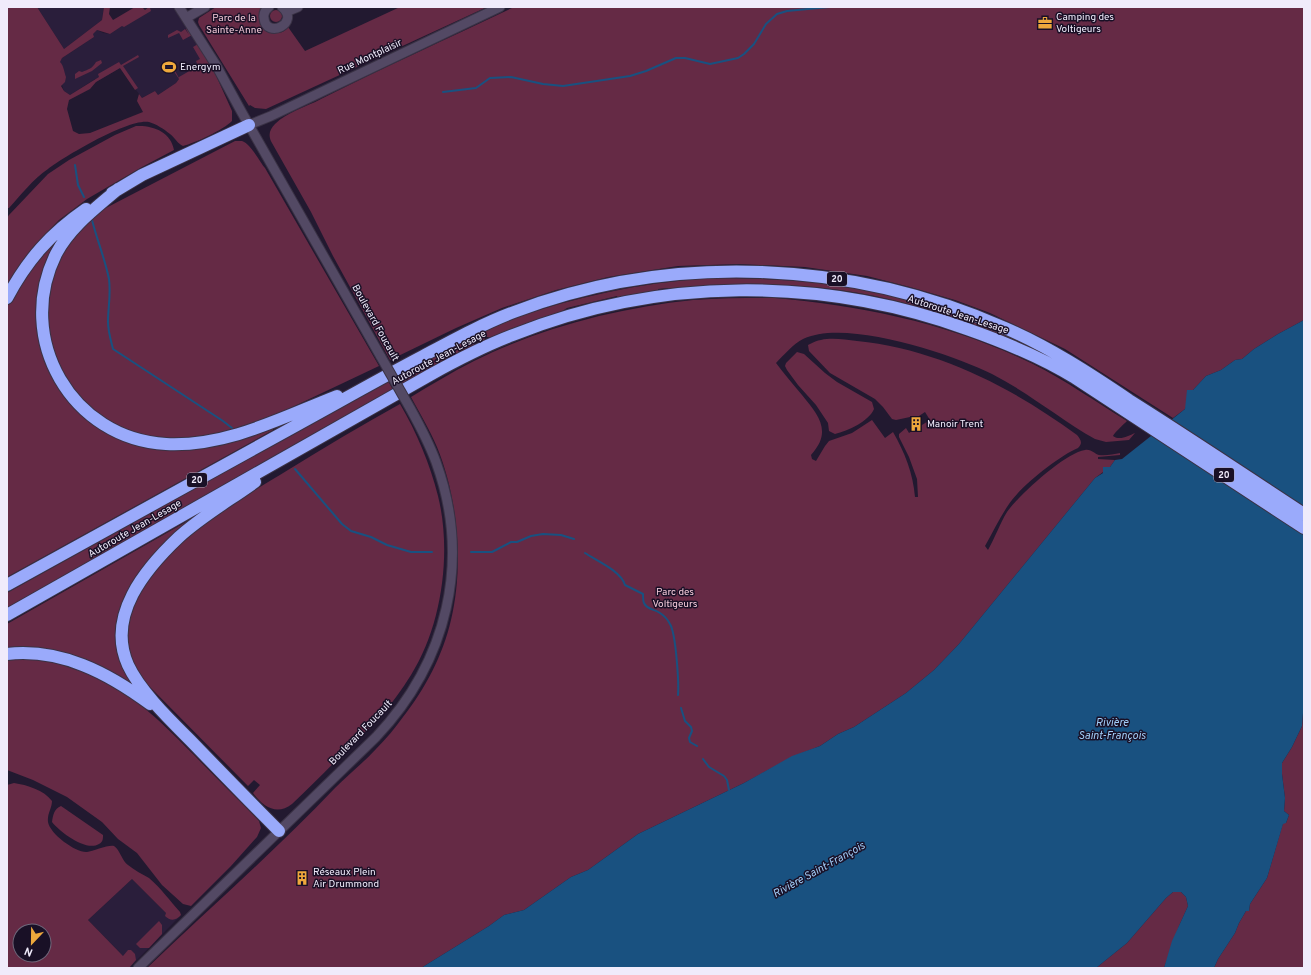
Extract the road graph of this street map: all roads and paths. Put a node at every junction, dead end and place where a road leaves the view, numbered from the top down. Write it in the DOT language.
graph roads {
  1 [pos="179,7"];
  2 [pos="205,7"];
  3 [pos="269,7"];
  4 [pos="298,7"];
  5 [pos="500,7"];
  6 [pos="284,10"];
  7 [pos="186,18"];
  8 [pos="249,125"];
  9 [pos="118,189"];
  10 [pos="7,298"];
  11 [pos="386,376"];
  12 [pos="1149,418"];
  13 [pos="316,439"];
  14 [pos="1304,514"];
  15 [pos="1304,528"];
  16 [pos="7,585"];
  17 [pos="7,615"];
  18 [pos="7,654"];
  19 [pos="166,715"];
  20 [pos="279,831"];
  21 [pos="138,968"];
  1 -- 7 [label="street, Boulevard Foucault"];
  2 -- 7 [label="street"];
  3 -- 6 [label="street"];
  4 -- 6 [label="street"];
  5 -- 8 [label="street, Rue Montplaisir"];
  7 -- 8 [label="street, Boulevard Foucault"];
  8 -- 9 [label="highway"];
  8 -- 20 [label="street, Boulevard Foucault, bridge"];
  9 -- 10 [label="highway"];
  9 -- 11 [label="highway"];
  11 -- 12 [label="highway, Autoroute Jean-Lesage / 20"];
  11 -- 16 [label="highway, Autoroute Jean-Lesage / 20"];
  12 -- 13 [label="highway, Autoroute Jean-Lesage / 20"];
  12 -- 14 [label="highway, Autoroute Jean-Lesage / 20"];
  12 -- 15 [label="highway, Autoroute Jean-Lesage / 20"];
  13 -- 17 [label="highway, Autoroute Jean-Lesage / 20"];
  13 -- 19 [label="highway"];
  18 -- 19 [label="highway"];
  19 -- 20 [label="highway"];
  20 -- 21 [label="street, Boulevard Foucault"];
}
